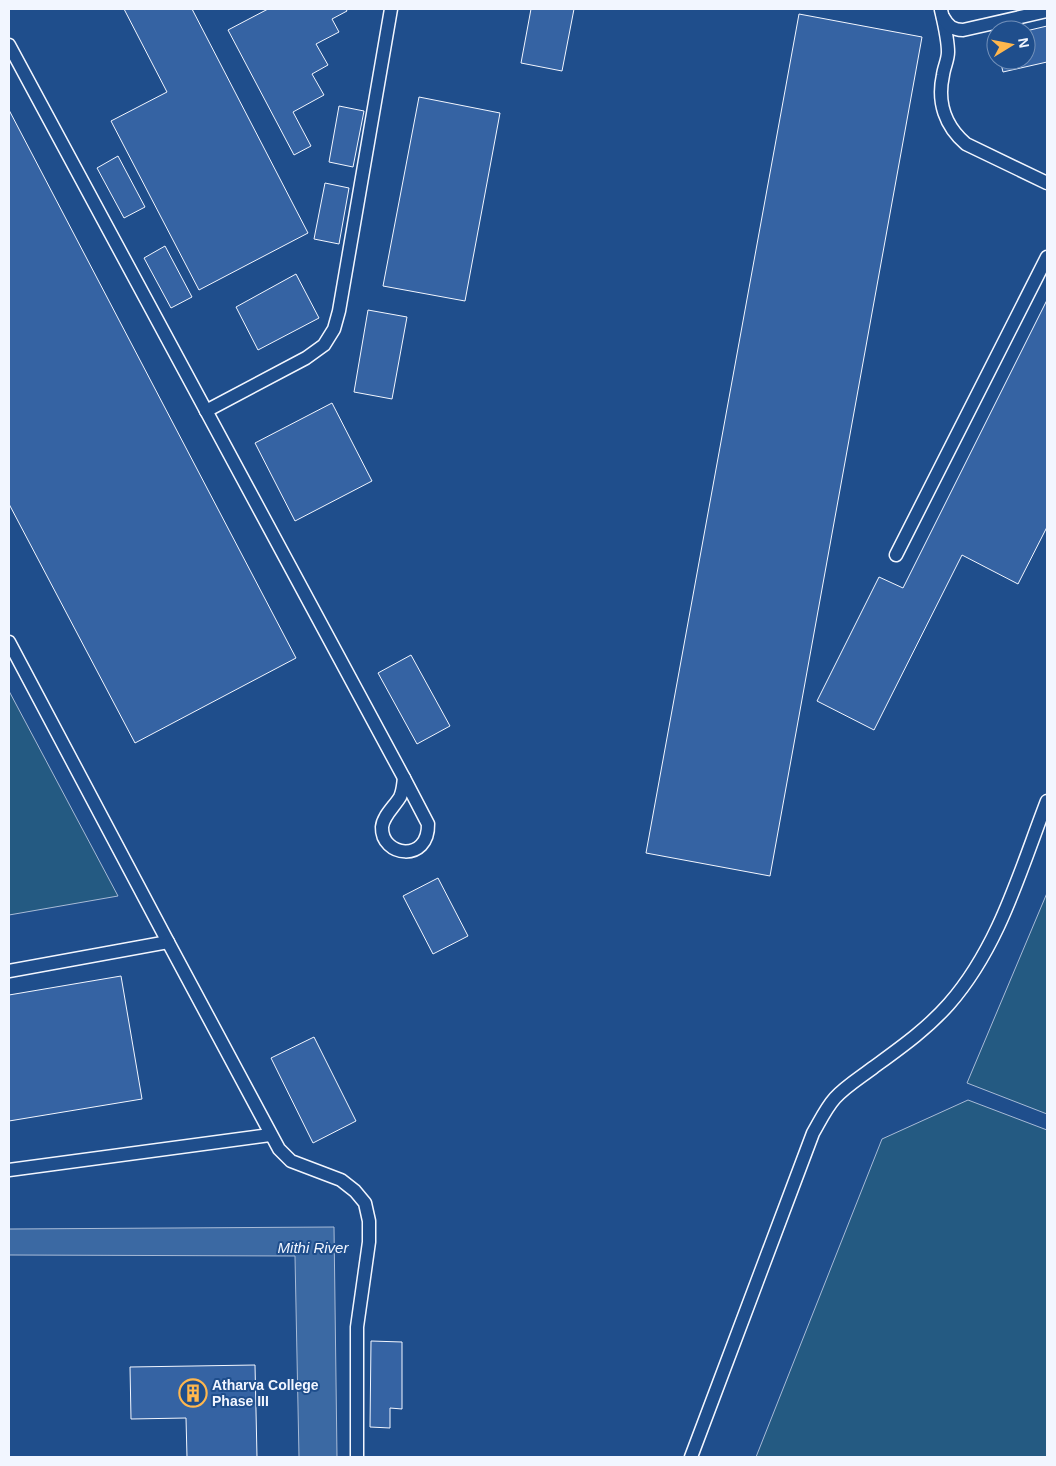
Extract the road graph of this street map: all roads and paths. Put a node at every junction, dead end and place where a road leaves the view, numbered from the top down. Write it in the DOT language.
graph roads {
  1 [pos="391,9"];
  2 [pos="941,11"];
  3 [pos="1047,11"];
  4 [pos="963,30"];
  5 [pos="9,45"];
  6 [pos="948,54"];
  7 [pos="1046,183"];
  8 [pos="1047,257"];
  9 [pos="206,411"];
  10 [pos="896,555"];
  11 [pos="9,642"];
  12 [pos="404,778"];
  13 [pos="1047,801"];
  14 [pos="168,942"];
  15 [pos="9,971"];
  16 [pos="270,1135"];
  17 [pos="9,1170"];
  18 [pos="357,1457"];
  19 [pos="691,1457"];
  1 -- 9 [label="lane"];
  2 -- 4 [label="lane"];
  2 -- 6 [label="lane"];
  3 -- 4 [label="lane"];
  4 -- 6 [label="lane"];
  5 -- 9 [label="lane"];
  6 -- 7 [label="lane"];
  8 -- 10 [label="lane"];
  9 -- 12 [label="lane"];
  11 -- 14 [label="lane"];
  12 -- 12 [label="lane"];
  13 -- 19 [label="lane"];
  14 -- 15 [label="lane"];
  14 -- 16 [label="lane"];
  16 -- 17 [label="lane"];
  16 -- 18 [label="lane"];
}
